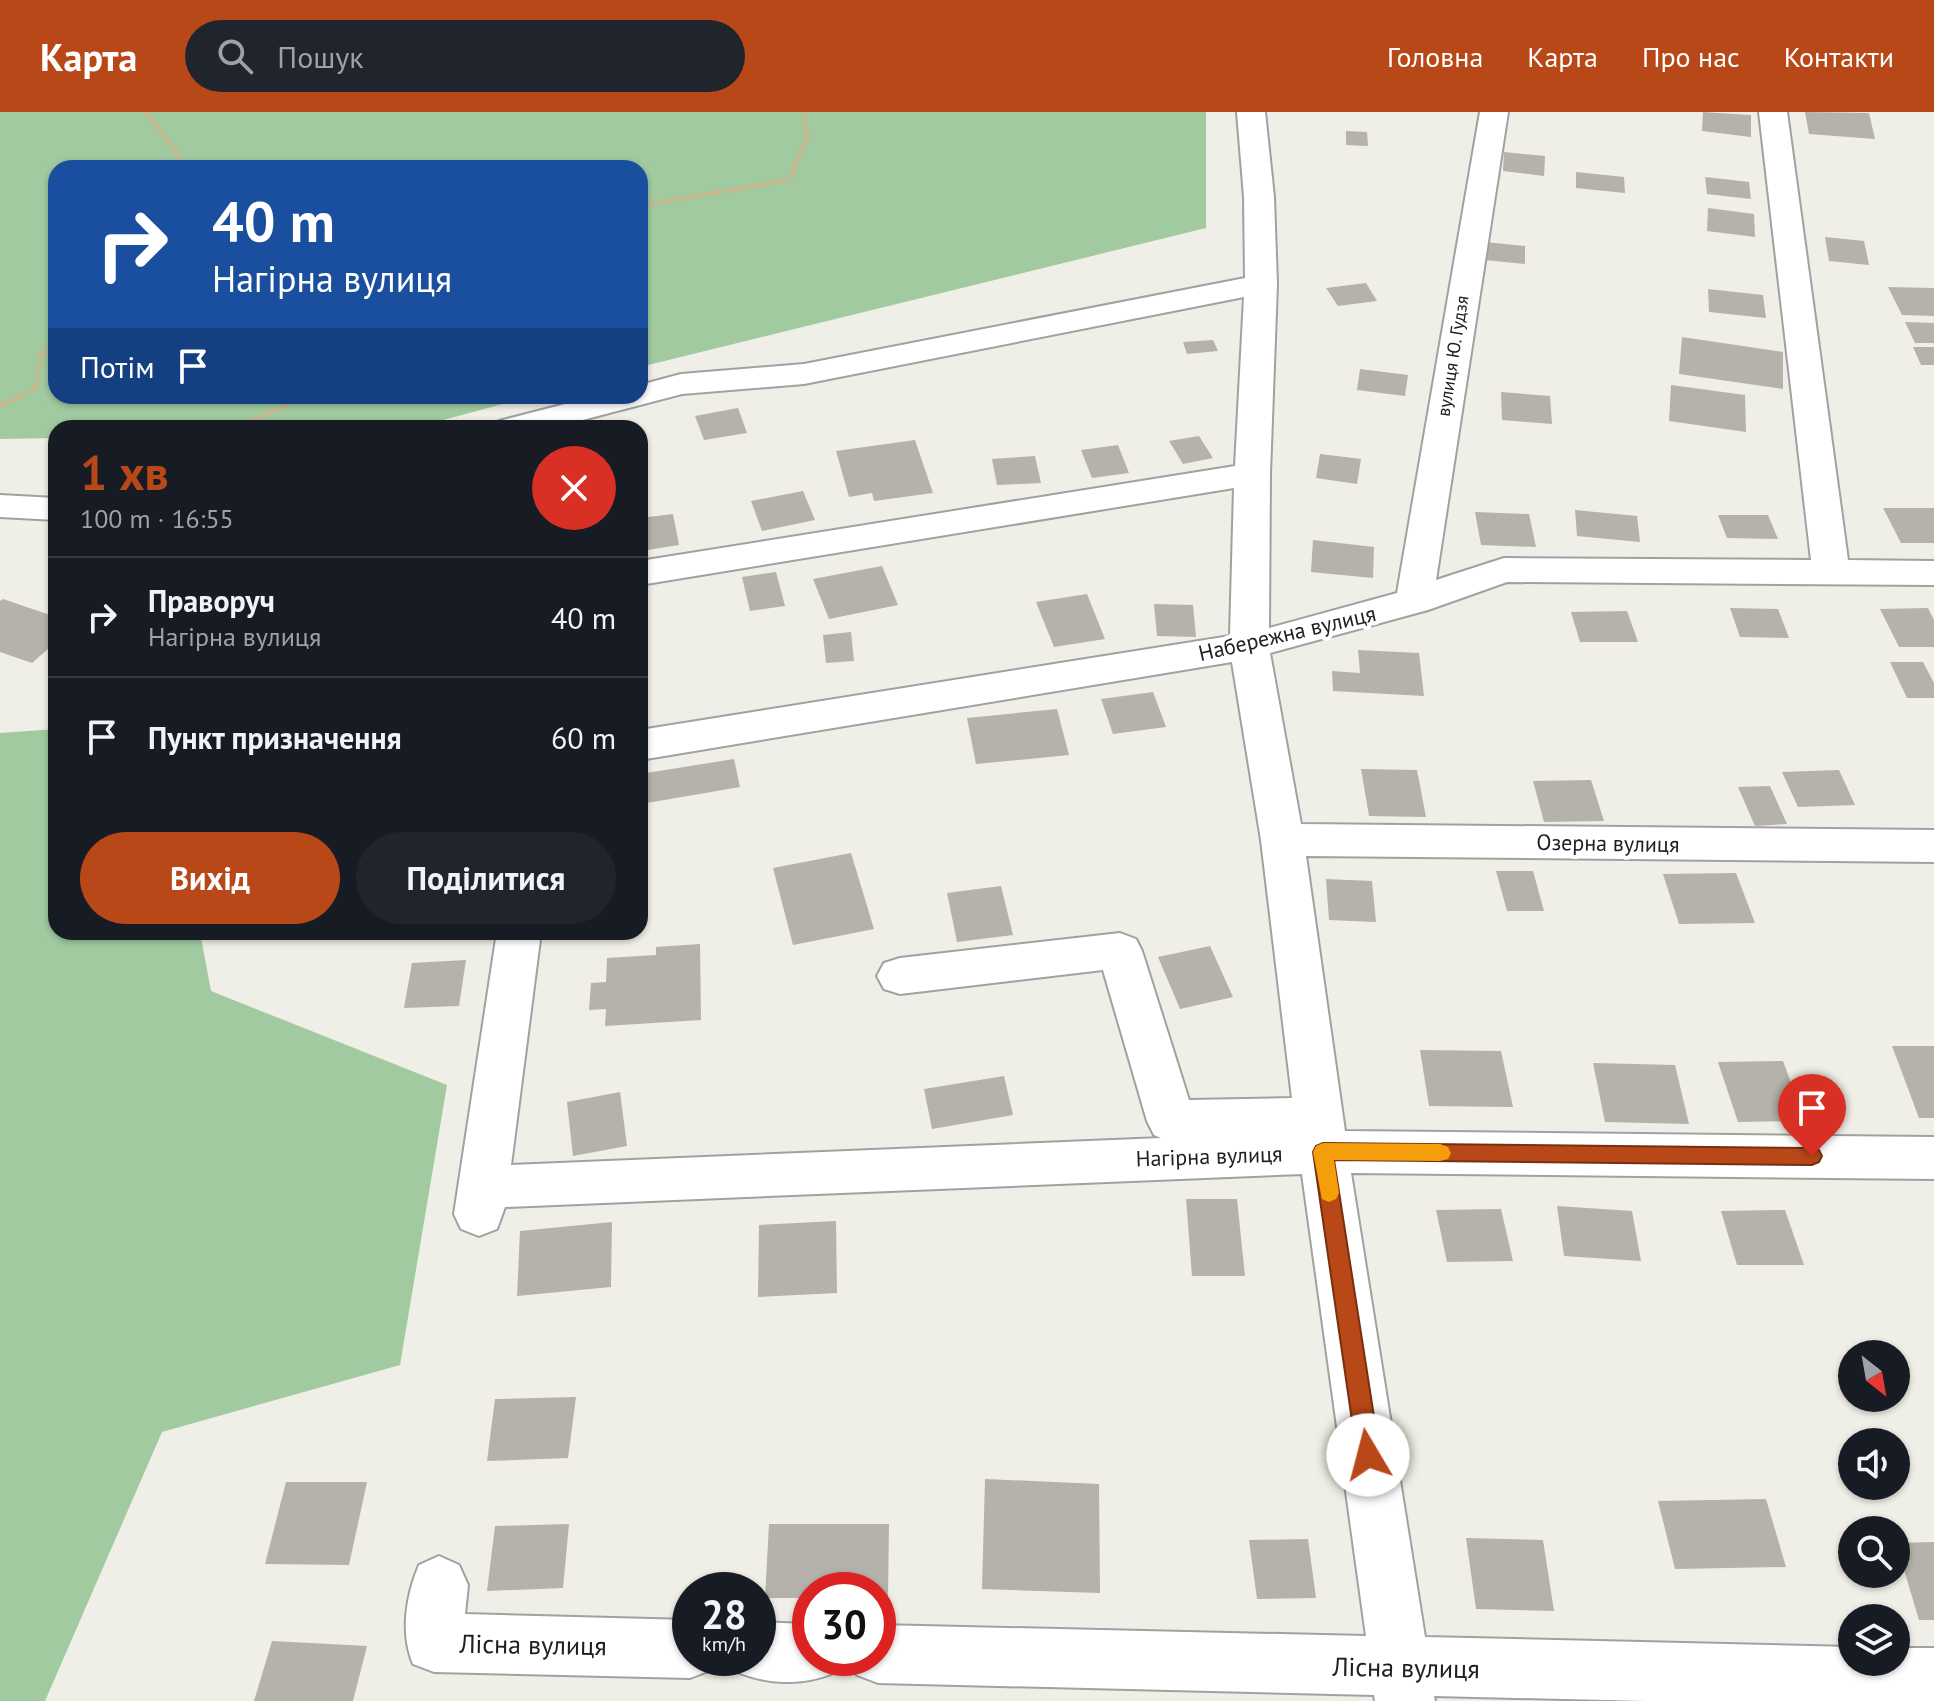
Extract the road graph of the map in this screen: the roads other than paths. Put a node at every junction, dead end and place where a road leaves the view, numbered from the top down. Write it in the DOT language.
graph roads {
  1 [pos="1251,112"];
  2 [pos="1494,112"];
  3 [pos="1773,112"];
  4 [pos="1261,284"];
  5 [pos="648,393"];
  6 [pos="606,404"];
  7 [pos="543,420"];
  8 [pos="1252,474"];
  9 [pos="0,506"];
  10 [pos="48,509"];
  11 [pos="648,572"];
  12 [pos="1831,572"];
  13 [pos="1934,573"];
  14 [pos="1415,601"];
  15 [pos="1249,646"];
  16 [pos="648,744"];
  17 [pos="1282,840"];
  18 [pos="1934,846"];
  19 [pos="518,940"];
  20 [pos="900,976"];
  21 [pos="1321,1134"];
  22 [pos="1934,1158"];
  23 [pos="439,1585"];
  24 [pos="672,1649"];
  25 [pos="896,1655"];
  26 [pos="1934,1678"];
  27 [pos="1403,1684"];
  1 -- 4 [label="street"];
  2 -- 14 [label="street, вулиця Ю. Гудзя"];
  3 -- 12 [label="street"];
  4 -- 5 [label="street"];
  4 -- 8 [label="street"];
  6 -- 7 [label="street"];
  8 -- 11 [label="street"];
  8 -- 15 [label="street"];
  9 -- 10 [label="street"];
  12 -- 13 [label="street, Набережна вулиця"];
  12 -- 14 [label="street, Набережна вулиця"];
  14 -- 15 [label="street, Набережна вулиця"];
  15 -- 16 [label="street, Набережна вулиця"];
  15 -- 17 [label="street"];
  17 -- 18 [label="street, Озерна вулиця"];
  17 -- 21 [label="street"];
  19 -- 21 [label="street, Нагірна вулиця"];
  20 -- 21 [label="street"];
  21 -- 22 [label="street, Нагірна вулиця"];
  21 -- 27 [label="street"];
  23 -- 24 [label="street, Лісна вулиця"];
  25 -- 27 [label="street, Лісна вулиця"];
  26 -- 27 [label="street, Лісна вулиця"];
}
